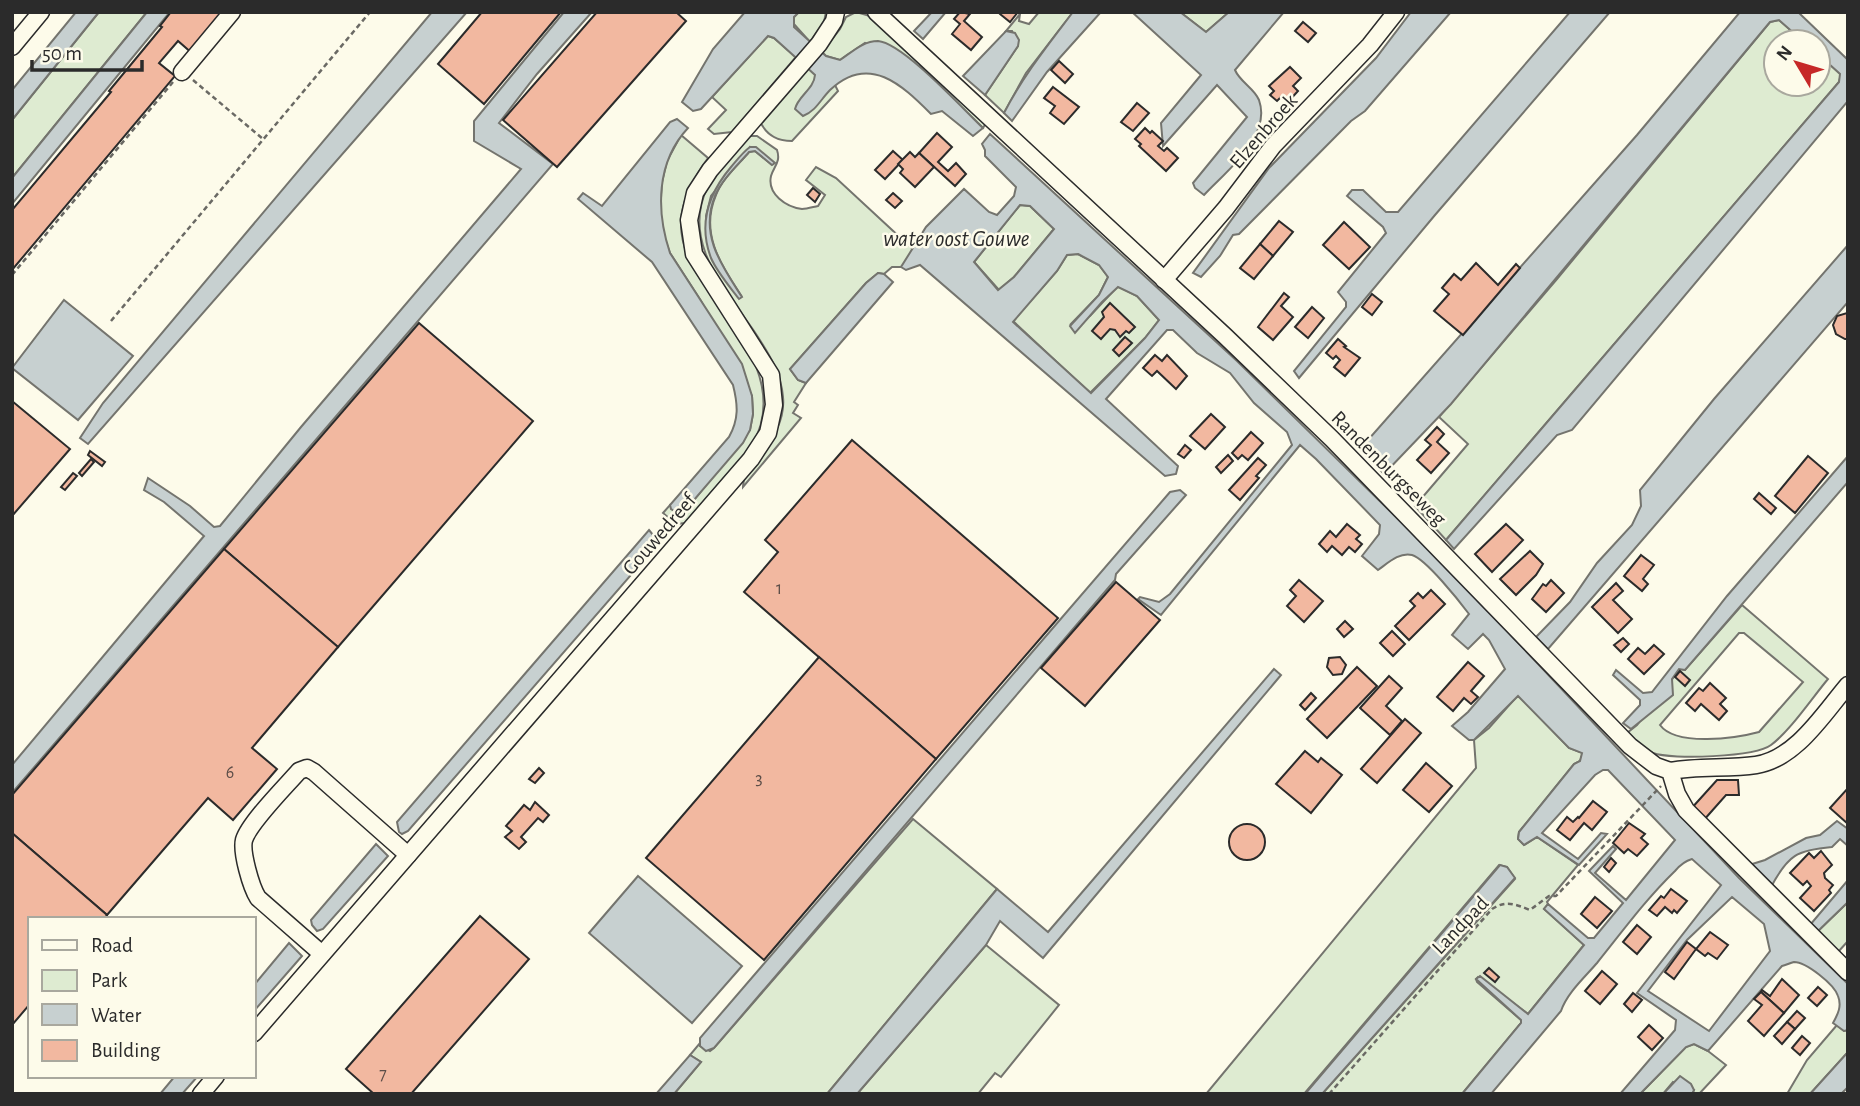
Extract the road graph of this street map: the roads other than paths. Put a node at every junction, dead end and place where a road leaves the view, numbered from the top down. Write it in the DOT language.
graph roads {
  1 [pos="41,12"];
  2 [pos="232,12"];
  3 [pos="836,12"];
  4 [pos="876,12"];
  5 [pos="1396,12"];
  6 [pos="12,47"];
  7 [pos="183,72"];
  8 [pos="1164,280"];
  9 [pos="1848,685"];
  10 [pos="1670,771"];
  11 [pos="408,855"];
  12 [pos="322,954"];
  13 [pos="1848,972"];
  14 [pos="256,1030"];
  15 [pos="214,1078"];
  16 [pos="201,1094"];
  1 -- 6 [label="street"];
  2 -- 7 [label="street"];
  3 -- 11 [label="street, Gouwedreef"];
  4 -- 8 [label="street, Randenburgseweg"];
  5 -- 8 [label="street, Elzenbroek"];
  8 -- 10 [label="street, Randenburgseweg"];
  9 -- 10 [label="street"];
  10 -- 13 [label="street"];
  11 -- 12 [label="street, Gouwedreef"];
  11 -- 12 [label="street"];
  12 -- 14 [label="street, Gouwedreef"];
  15 -- 16 [label="street"];
}
